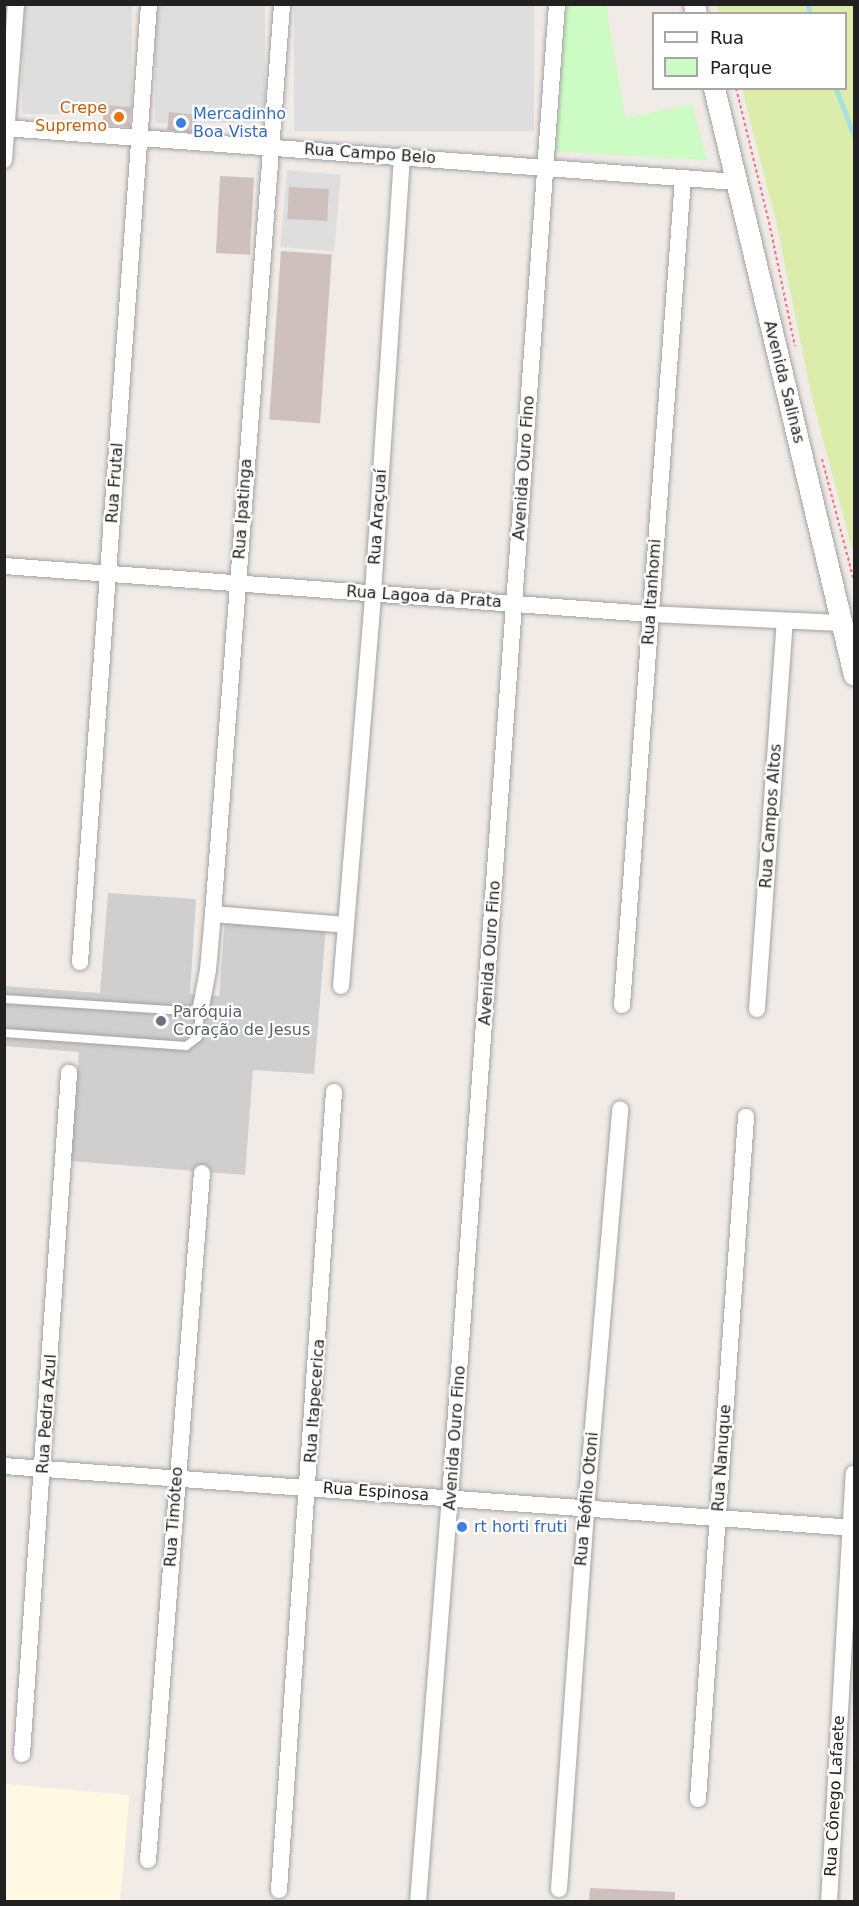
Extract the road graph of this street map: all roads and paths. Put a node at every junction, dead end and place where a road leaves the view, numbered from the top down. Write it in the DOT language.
graph roads {
  1 [pos="16,4"];
  2 [pos="149,4"];
  3 [pos="282,4"];
  4 [pos="557,4"];
  5 [pos="714,90"];
  6 [pos="737,90"];
  7 [pos="6,128"];
  8 [pos="139,138"];
  9 [pos="271,148"];
  10 [pos="402,156"];
  11 [pos="4,160"];
  12 [pos="544,166"];
  13 [pos="683,179"];
  14 [pos="736,182"];
  15 [pos="797,355"];
  16 [pos="821,456"];
  17 [pos="4,566"];
  18 [pos="109,573"];
  19 [pos="855,581"];
  20 [pos="238,583"];
  21 [pos="373,593"];
  22 [pos="515,603"];
  23 [pos="650,614"];
  24 [pos="784,622"];
  25 [pos="843,623"];
  26 [pos="855,675"];
  27 [pos="213,914"];
  28 [pos="346,925"];
  29 [pos="80,962"];
  30 [pos="341,986"];
  31 [pos="4,999"];
  32 [pos="621,1005"];
  33 [pos="757,1009"];
  34 [pos="200,1012"];
  35 [pos="4,1033"];
  36 [pos="69,1073"];
  37 [pos="334,1092"];
  38 [pos="620,1109"];
  39 [pos="746,1117"];
  40 [pos="202,1173"];
  41 [pos="4,1466"];
  42 [pos="44,1468"];
  43 [pos="855,1474"];
  44 [pos="177,1479"];
  45 [pos="309,1488"];
  46 [pos="450,1497"];
  47 [pos="586,1509"];
  48 [pos="717,1518"];
  49 [pos="852,1528"];
  50 [pos="22,1754"];
  51 [pos="698,1799"];
  52 [pos="148,1860"];
  53 [pos="559,1888"];
  54 [pos="279,1890"];
  55 [pos="418,1902"];
  56 [pos="829,1902"];
  1 -- 7 [label="street"];
  2 -- 8 [label="street, Rua Frutal"];
  3 -- 9 [label="street, Rua Ipatinga"];
  4 -- 12 [label="street, Avenida Ouro Fino"];
  5 -- 14 [label="street, Avenida Salinas"];
  6 -- 15 [label="path"];
  7 -- 8 [label="street, Rua Campo Belo"];
  7 -- 11 [label="street"];
  8 -- 9 [label="street, Rua Campo Belo"];
  8 -- 18 [label="street, Rua Frutal"];
  9 -- 10 [label="street, Rua Campo Belo"];
  9 -- 20 [label="street, Rua Ipatinga"];
  10 -- 12 [label="street, Rua Campo Belo"];
  10 -- 21 [label="street, Rua Araçuaí"];
  12 -- 13 [label="street, Rua Campo Belo"];
  12 -- 22 [label="street, Avenida Ouro Fino"];
  13 -- 14 [label="street, Rua Campo Belo"];
  13 -- 23 [label="street, Rua Itanhomi"];
  14 -- 25 [label="street, Avenida Salinas"];
  16 -- 19 [label="path"];
  17 -- 18 [label="street, Rua Lagoa da Prata"];
  18 -- 20 [label="street, Rua Lagoa da Prata"];
  18 -- 29 [label="street, Rua Frutal"];
  20 -- 21 [label="street, Rua Lagoa da Prata"];
  20 -- 27 [label="street, Rua Ipatinga"];
  21 -- 22 [label="street, Rua Lagoa da Prata"];
  21 -- 28 [label="street, Rua Araçuaí"];
  22 -- 23 [label="street, Rua Lagoa da Prata"];
  22 -- 46 [label="street, Avenida Ouro Fino"];
  23 -- 24 [label="street, Rua Lagoa da Prata"];
  23 -- 32 [label="street, Rua Itanhomi"];
  24 -- 25 [label="street, Rua Lagoa da Prata"];
  24 -- 33 [label="street, Rua Campos Altos"];
  25 -- 26 [label="street, Avenida Salinas"];
  27 -- 28 [label="street"];
  27 -- 34 [label="street, Rua Ipatinga"];
  28 -- 30 [label="street, Rua Araçuaí"];
  31 -- 34 [label="lane"];
  34 -- 35 [label="lane"];
  36 -- 42 [label="street, Rua Pedra Azul"];
  37 -- 45 [label="street, Rua Itapecerica"];
  38 -- 47 [label="street, Rua Teófilo Otoni"];
  39 -- 48 [label="street, Rua Nanuque"];
  40 -- 44 [label="street, Rua Timóteo"];
  41 -- 42 [label="street, Rua Espinosa"];
  42 -- 44 [label="street, Rua Espinosa"];
  42 -- 50 [label="street, Rua Pedra Azul"];
  43 -- 49 [label="street, Rua Cônego Lafaete"];
  44 -- 45 [label="street, Rua Espinosa"];
  44 -- 52 [label="street, Rua Timóteo"];
  45 -- 46 [label="street, Rua Espinosa"];
  45 -- 54 [label="street, Rua Itapecerica"];
  46 -- 47 [label="street, Rua Espinosa"];
  46 -- 55 [label="street, Avenida Ouro Fino"];
  47 -- 48 [label="street, Rua Espinosa"];
  47 -- 53 [label="street, Rua Teófilo Otoni"];
  48 -- 49 [label="street, Rua Espinosa"];
  48 -- 51 [label="street, Rua Nanuque"];
  49 -- 56 [label="street, Rua Cônego Lafaete"];
}
